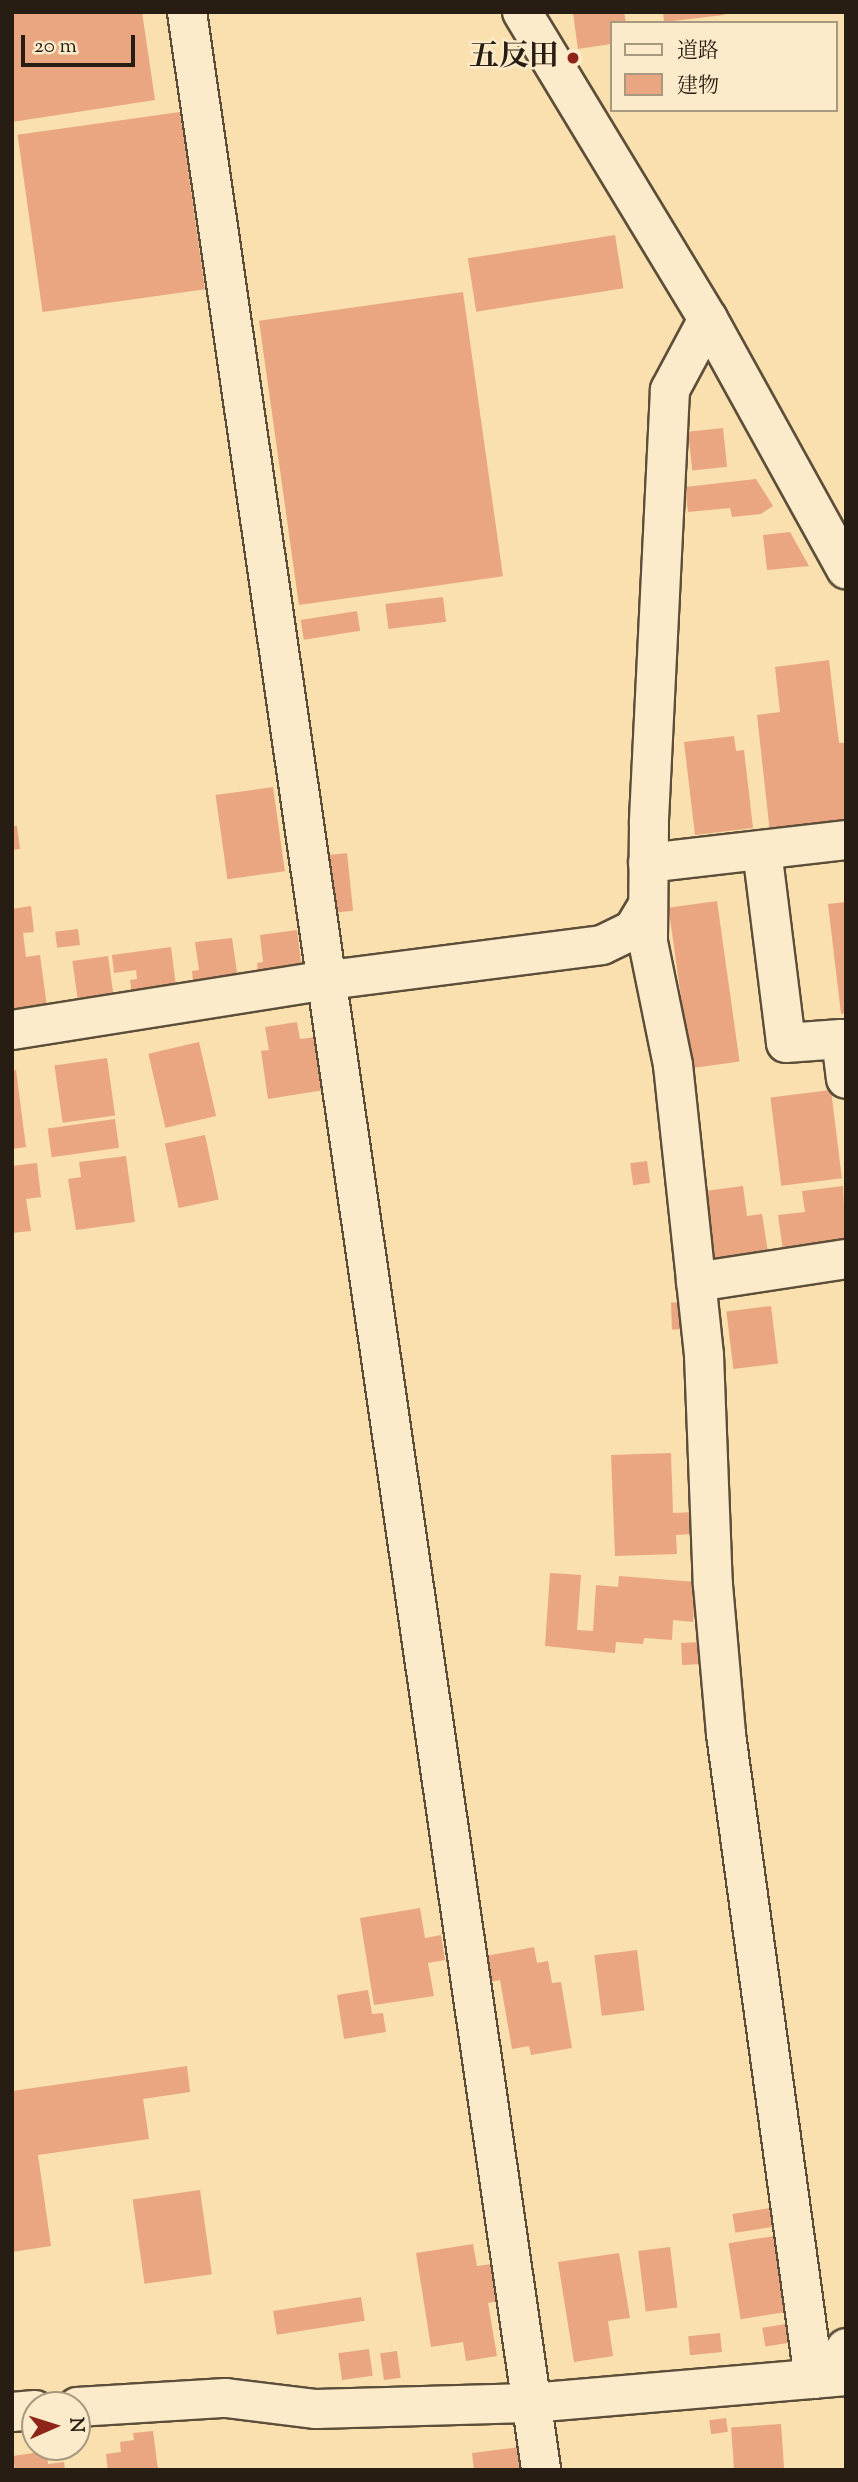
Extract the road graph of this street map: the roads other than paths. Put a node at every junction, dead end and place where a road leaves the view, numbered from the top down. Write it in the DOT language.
graph roads {
  1 [pos="187,12"];
  2 [pos="522,12"];
  3 [pos="708,319"];
  4 [pos="846,569"];
  5 [pos="846,840"];
  6 [pos="762,850"];
  7 [pos="648,863"];
  8 [pos="648,905"];
  9 [pos="328,980"];
  10 [pos="12,1030"];
  11 [pos="846,1079"];
  12 [pos="846,1259"];
  13 [pos="696,1282"];
  14 [pos="833,2370"];
  15 [pos="531,2403"];
  16 [pos="91,2406"];
  17 [pos="541,2470"];
  1 -- 9 [label="street"];
  2 -- 3 [label="street"];
  3 -- 4 [label="street"];
  3 -- 7 [label="street"];
  5 -- 6 [label="street"];
  6 -- 7 [label="street"];
  6 -- 11 [label="street"];
  7 -- 8 [label="street"];
  8 -- 9 [label="street"];
  8 -- 13 [label="street"];
  9 -- 10 [label="street"];
  9 -- 15 [label="street"];
  12 -- 13 [label="street"];
  13 -- 14 [label="street"];
  14 -- 15 [label="street"];
  15 -- 16 [label="street"];
  15 -- 17 [label="street"];
}
